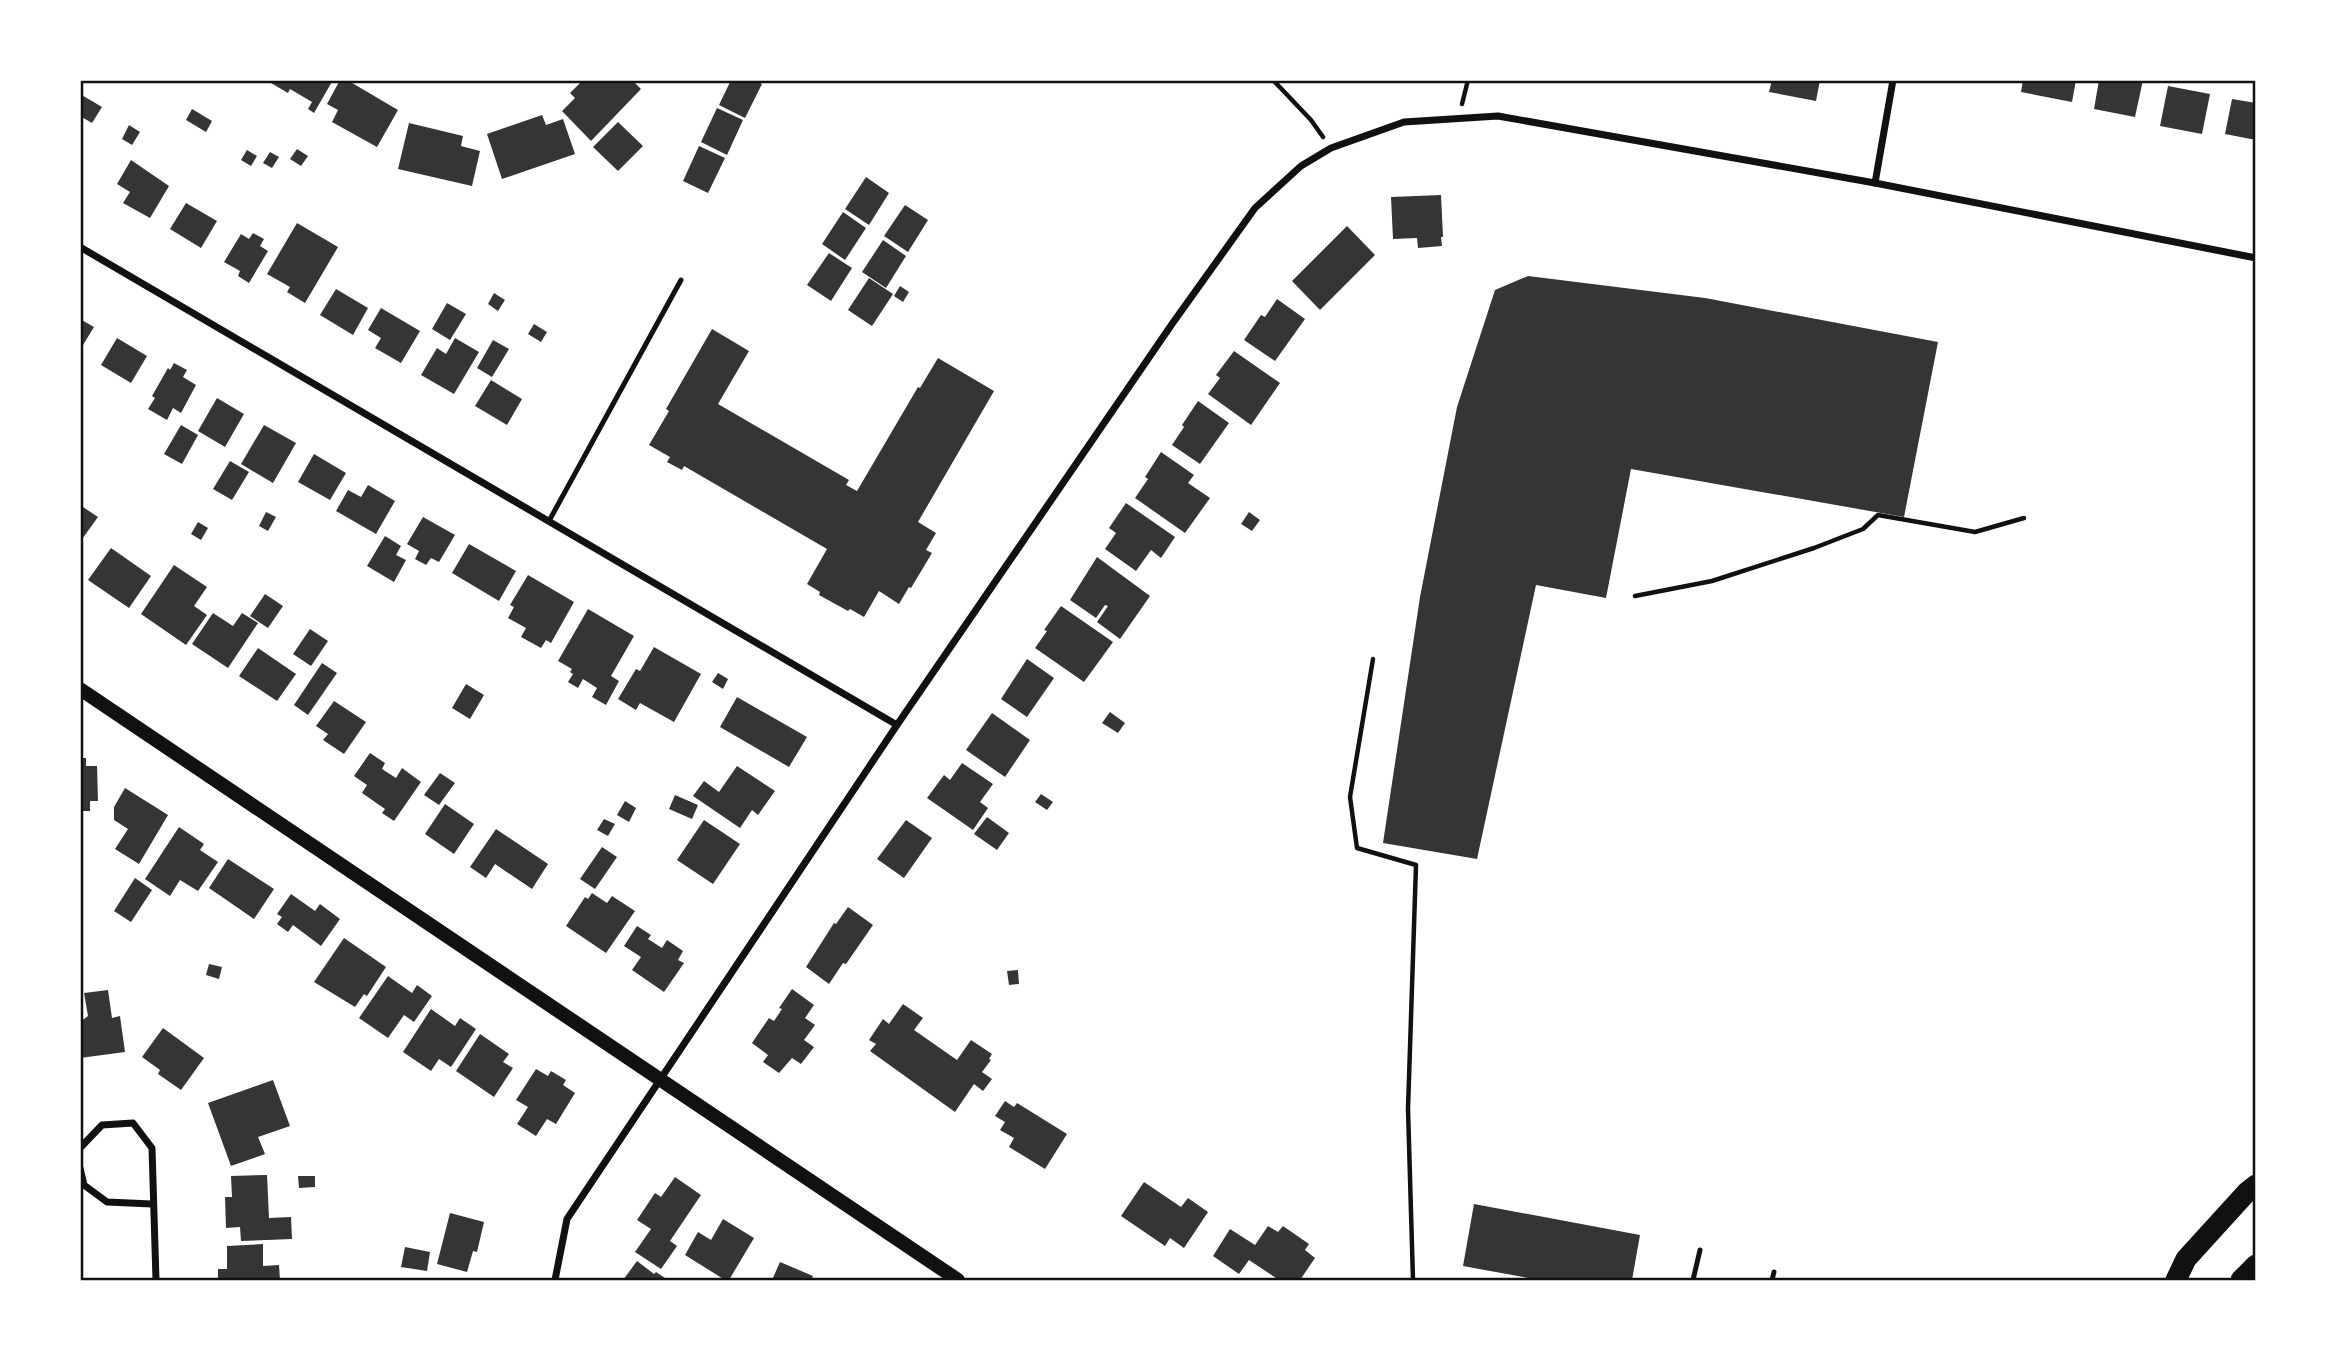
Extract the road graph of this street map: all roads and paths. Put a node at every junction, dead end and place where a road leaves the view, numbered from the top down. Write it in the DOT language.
graph roads {
  1 [pos="1273,80"];
  2 [pos="1468,80"];
  3 [pos="1893,80"];
  4 [pos="1459,118"];
  5 [pos="1331,148"];
  6 [pos="1875,183"];
  7 [pos="80,247"];
  8 [pos="2256,258"];
  9 [pos="681,280"];
  10 [pos="2024,518"];
  11 [pos="549,521"];
  12 [pos="1635,596"];
  13 [pos="1373,659"];
  14 [pos="80,689"];
  15 [pos="897,725"];
  16 [pos="661,1079"];
  17 [pos="80,1148"];
  18 [pos="80,1168"];
  19 [pos="2256,1185"];
  20 [pos="152,1204"];
  21 [pos="1700,1250"];
  22 [pos="2256,1265"];
  23 [pos="1774,1272"];
  24 [pos="156,1280"];
  25 [pos="555,1280"];
  26 [pos="958,1280"];
  27 [pos="1413,1280"];
  28 [pos="1693,1280"];
  29 [pos="1772,1280"];
  30 [pos="2176,1280"];
  31 [pos="2241,1280"];
  1 -- 5 [label="path"];
  2 -- 4 [label="path"];
  3 -- 6 [label="street"];
  4 -- 5 [label="street"];
  4 -- 6 [label="street"];
  5 -- 15 [label="street"];
  6 -- 8 [label="street"];
  7 -- 11 [label="street"];
  9 -- 11 [label="lane"];
  10 -- 12 [label="path"];
  11 -- 15 [label="street"];
  13 -- 27 [label="path"];
  14 -- 16 [label="main road"];
  15 -- 16 [label="street"];
  16 -- 25 [label="street"];
  16 -- 26 [label="main road"];
  17 -- 20 [label="street"];
  18 -- 20 [label="street"];
  19 -- 30 [label="highway"];
  20 -- 24 [label="street"];
  21 -- 28 [label="lane"];
  22 -- 31 [label="highway"];
  23 -- 29 [label="lane"];
}
